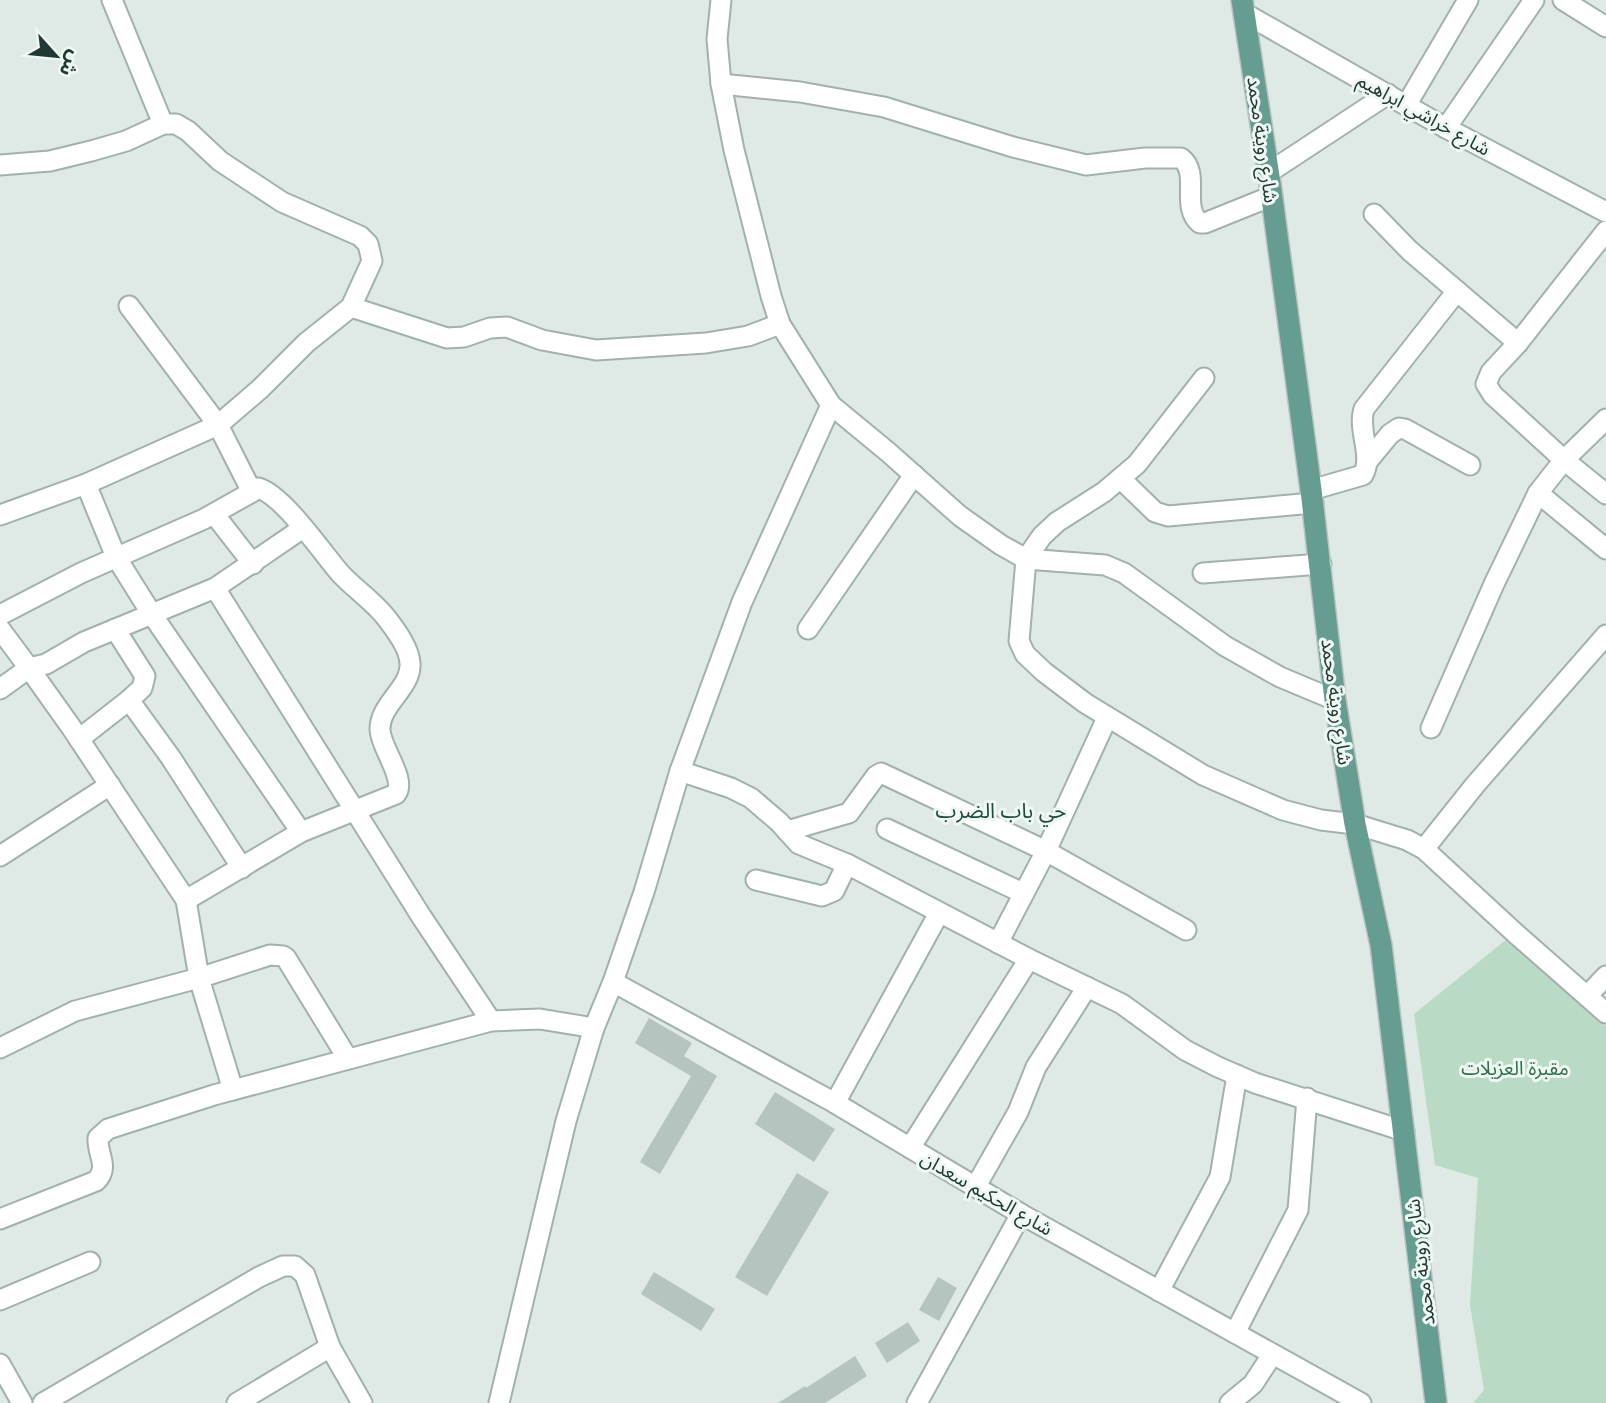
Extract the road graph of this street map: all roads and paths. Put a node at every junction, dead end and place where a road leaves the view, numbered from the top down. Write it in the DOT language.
graph roads {
  1 [pos="112,0"];
  2 [pos="721,0"];
  3 [pos="1468,0"];
  4 [pos="1534,0"];
  5 [pos="1563,0"];
  6 [pos="1243,6"];
  7 [pos="1586,6"];
  8 [pos="1606,27"];
  9 [pos="721,84"];
  10 [pos="1388,94"];
  11 [pos="1407,104"];
  12 [pos="163,124"];
  13 [pos="1446,128"];
  14 [pos="0,165"];
  15 [pos="1268,173"];
  16 [pos="1272,196"];
  17 [pos="1606,212"];
  18 [pos="1374,214"];
  19 [pos="1606,231"];
  20 [pos="1457,291"];
  21 [pos="129,306"];
  22 [pos="351,307"];
  23 [pos="780,324"];
  24 [pos="1518,343"];
  25 [pos="1204,378"];
  26 [pos="831,405"];
  27 [pos="218,425"];
  28 [pos="1602,430"];
  29 [pos="1564,460"];
  30 [pos="1367,462"];
  31 [pos="1470,465"];
  32 [pos="914,475"];
  33 [pos="1121,480"];
  34 [pos="86,484"];
  35 [pos="252,492"];
  36 [pos="1538,493"];
  37 [pos="1606,494"];
  38 [pos="1312,496"];
  39 [pos="214,514"];
  40 [pos="0,515"];
  41 [pos="303,527"];
  42 [pos="1606,548"];
  43 [pos="116,557"];
  44 [pos="1026,559"];
  45 [pos="253,564"];
  46 [pos="1321,564"];
  47 [pos="1203,573"];
  48 [pos="215,588"];
  49 [pos="152,613"];
  50 [pos="0,615"];
  51 [pos="115,629"];
  52 [pos="808,629"];
  53 [pos="1606,635"];
  54 [pos="2,636"];
  55 [pos="29,668"];
  56 [pos="0,689"];
  57 [pos="129,700"];
  58 [pos="1335,701"];
  59 [pos="1107,718"];
  60 [pos="1431,728"];
  61 [pos="79,739"];
  62 [pos="680,771"];
  63 [pos="110,785"];
  64 [pos="355,811"];
  65 [pos="1355,824"];
  66 [pos="887,830"];
  67 [pos="787,831"];
  68 [pos="301,832"];
  69 [pos="1424,849"];
  70 [pos="1046,851"];
  71 [pos="0,856"];
  72 [pos="847,864"];
  73 [pos="242,868"];
  74 [pos="756,880"];
  75 [pos="1023,893"];
  76 [pos="186,900"];
  77 [pos="939,913"];
  78 [pos="1186,930"];
  79 [pos="998,943"];
  80 [pos="1029,959"];
  81 [pos="1606,976"];
  82 [pos="200,978"];
  83 [pos="613,982"];
  84 [pos="1087,987"];
  85 [pos="1587,996"];
  86 [pos="1606,1013"];
  87 [pos="491,1021"];
  88 [pos="594,1028"];
  89 [pos="0,1048"];
  90 [pos="348,1059"];
  91 [pos="1237,1076"];
  92 [pos="233,1090"];
  93 [pos="1307,1098"];
  94 [pos="835,1103"];
  95 [pos="1405,1131"];
  96 [pos="910,1149"];
  97 [pos="976,1186"];
  98 [pos="1021,1214"];
  99 [pos="0,1219"];
  100 [pos="90,1262"];
  101 [pos="1159,1291"];
  102 [pos="0,1300"];
  103 [pos="1234,1333"];
  104 [pos="330,1347"];
  105 [pos="1272,1355"];
  106 [pos="0,1364"];
  107 [pos="22,1403"];
  108 [pos="43,1403"];
  109 [pos="237,1403"];
  110 [pos="362,1403"];
  111 [pos="499,1403"];
  112 [pos="917,1403"];
  113 [pos="1230,1403"];
  114 [pos="1361,1403"];
  115 [pos="1436,1403"];
  1 -- 12 [label="street"];
  2 -- 9 [label="street"];
  3 -- 11 [label="street"];
  4 -- 13 [label="street"];
  5 -- 7 [label="street"];
  6 -- 10 [label="street, شارع خراشي ابراهيم"];
  6 -- 15 [label="main road, شارع روينة محمد"];
  7 -- 8 [label="street"];
  9 -- 16 [label="street"];
  9 -- 23 [label="street"];
  10 -- 11 [label="street, شارع خراشي ابراهيم"];
  10 -- 15 [label="street"];
  11 -- 13 [label="street, شارع خراشي ابراهيم"];
  12 -- 14 [label="street"];
  12 -- 22 [label="street"];
  13 -- 17 [label="street, شارع خراشي ابراهيم"];
  15 -- 16 [label="main road, شارع روينة محمد"];
  16 -- 38 [label="main road, شارع روينة محمد"];
  18 -- 20 [label="street"];
  19 -- 24 [label="street"];
  20 -- 24 [label="street"];
  20 -- 30 [label="street"];
  21 -- 27 [label="street"];
  22 -- 23 [label="street"];
  22 -- 27 [label="street"];
  23 -- 26 [label="street"];
  24 -- 29 [label="street"];
  25 -- 33 [label="street"];
  26 -- 32 [label="street"];
  26 -- 62 [label="street"];
  27 -- 34 [label="street"];
  27 -- 35 [label="street"];
  28 -- 29 [label="street"];
  29 -- 36 [label="street"];
  29 -- 37 [label="street"];
  30 -- 31 [label="street"];
  30 -- 38 [label="street"];
  32 -- 44 [label="street"];
  32 -- 52 [label="street"];
  33 -- 38 [label="street"];
  33 -- 44 [label="street"];
  34 -- 40 [label="street"];
  34 -- 43 [label="street"];
  35 -- 39 [label="street"];
  35 -- 41 [label="street"];
  36 -- 42 [label="street"];
  36 -- 60 [label="street"];
  38 -- 46 [label="main road, شارع روينة محمد"];
  39 -- 43 [label="street"];
  39 -- 45 [label="street"];
  41 -- 45 [label="street"];
  41 -- 64 [label="street"];
  43 -- 49 [label="street"];
  43 -- 50 [label="street"];
  44 -- 58 [label="street"];
  44 -- 59 [label="street"];
  45 -- 48 [label="street"];
  46 -- 47 [label="street"];
  46 -- 58 [label="main road, شارع روينة محمد"];
  48 -- 49 [label="street"];
  48 -- 64 [label="street"];
  49 -- 51 [label="street"];
  49 -- 68 [label="street"];
  51 -- 55 [label="street"];
  51 -- 57 [label="street"];
  53 -- 69 [label="street"];
  54 -- 55 [label="street"];
  55 -- 56 [label="street"];
  55 -- 61 [label="street"];
  57 -- 61 [label="street"];
  57 -- 73 [label="street"];
  58 -- 65 [label="main road, شارع روينة محمد"];
  59 -- 65 [label="street"];
  59 -- 70 [label="street"];
  61 -- 63 [label="street"];
  62 -- 67 [label="street"];
  62 -- 83 [label="street"];
  63 -- 71 [label="street"];
  63 -- 76 [label="street"];
  64 -- 68 [label="street"];
  64 -- 87 [label="street"];
  65 -- 69 [label="street"];
  65 -- 95 [label="main road, شارع روينة محمد"];
  66 -- 75 [label="street"];
  67 -- 70 [label="street"];
  67 -- 72 [label="street"];
  68 -- 73 [label="street"];
  69 -- 85 [label="street"];
  70 -- 75 [label="street"];
  70 -- 78 [label="street"];
  72 -- 74 [label="street"];
  72 -- 77 [label="street"];
  73 -- 76 [label="street"];
  75 -- 79 [label="street"];
  76 -- 82 [label="street"];
  77 -- 79 [label="street"];
  77 -- 94 [label="street"];
  79 -- 80 [label="street"];
  80 -- 84 [label="street"];
  80 -- 96 [label="street"];
  81 -- 85 [label="street"];
  82 -- 89 [label="street"];
  82 -- 90 [label="street"];
  82 -- 92 [label="street"];
  83 -- 88 [label="street"];
  83 -- 94 [label="street, شارع الحكيم سعدان"];
  84 -- 91 [label="street"];
  84 -- 97 [label="street"];
  85 -- 86 [label="street"];
  87 -- 88 [label="street"];
  87 -- 90 [label="street"];
  88 -- 111 [label="street"];
  90 -- 92 [label="street"];
  91 -- 93 [label="street"];
  91 -- 101 [label="street"];
  92 -- 99 [label="street"];
  93 -- 95 [label="street"];
  93 -- 103 [label="street"];
  94 -- 96 [label="street, شارع الحكيم سعدان"];
  95 -- 115 [label="main road, شارع روينة محمد"];
  96 -- 97 [label="street, شارع الحكيم سعدان"];
  97 -- 98 [label="street, شارع الحكيم سعدان"];
  98 -- 101 [label="street, شارع الحكيم سعدان"];
  98 -- 112 [label="street"];
  100 -- 102 [label="street"];
  101 -- 103 [label="street, شارع الحكيم سعدان"];
  103 -- 105 [label="street, شارع الحكيم سعدان"];
  104 -- 108 [label="street"];
  104 -- 109 [label="street"];
  104 -- 110 [label="street"];
  105 -- 113 [label="street"];
  105 -- 114 [label="street, شارع الحكيم سعدان"];
  106 -- 107 [label="street"];
}
